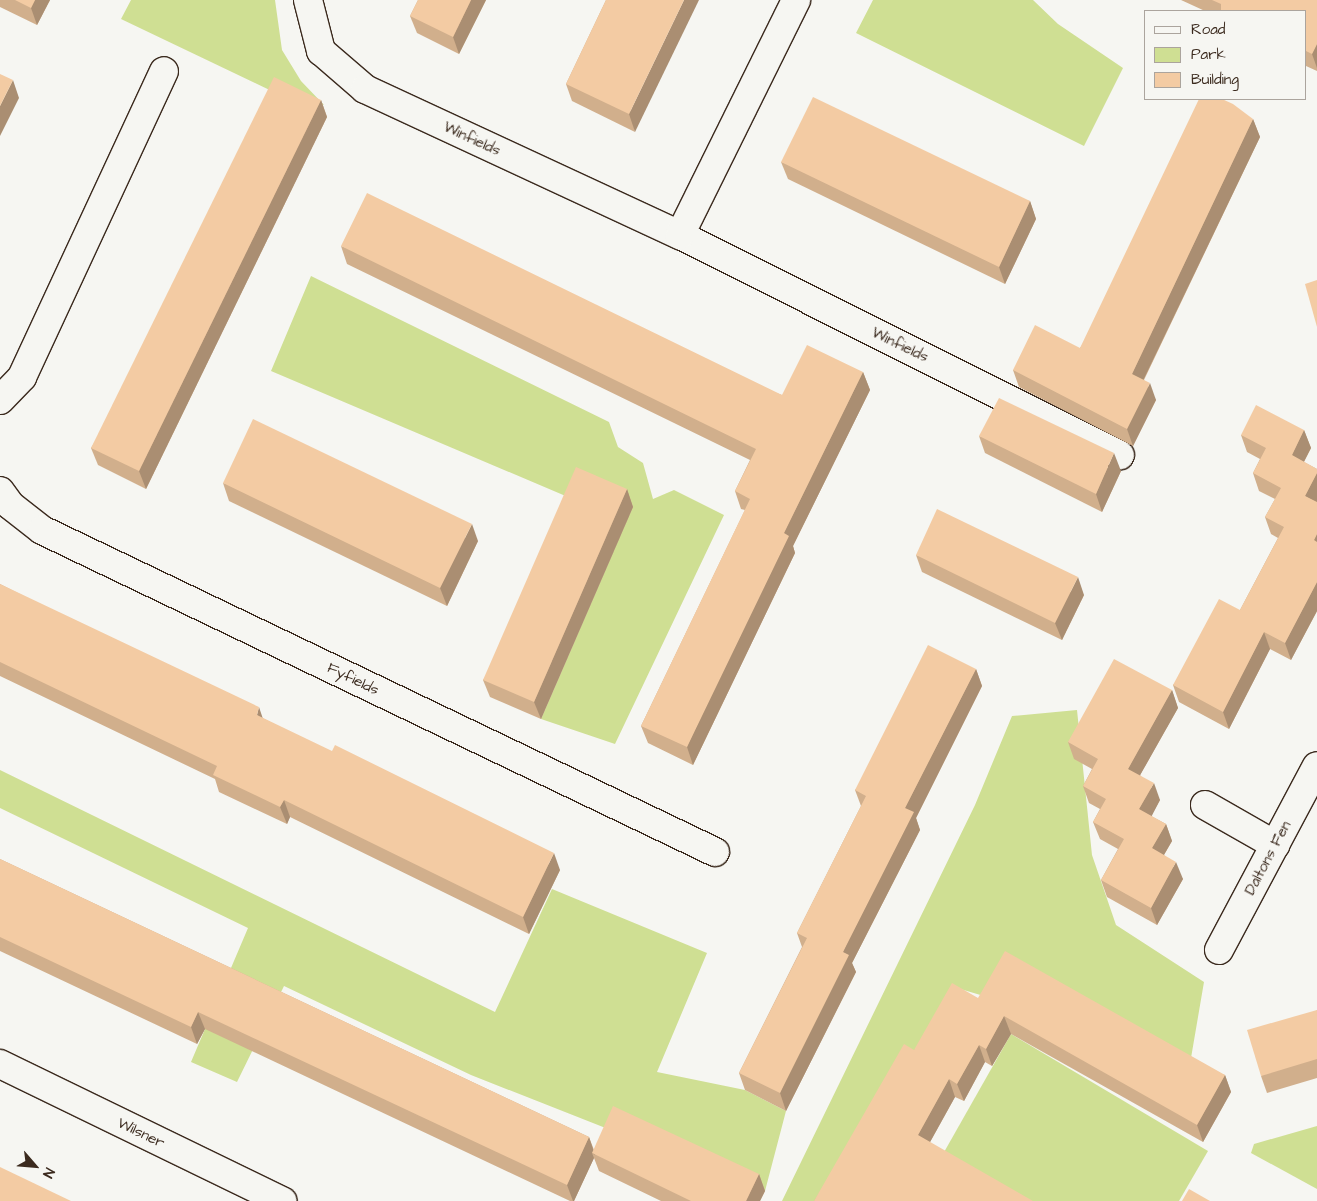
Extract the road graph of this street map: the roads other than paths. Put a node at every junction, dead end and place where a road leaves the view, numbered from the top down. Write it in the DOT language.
graph roads {
  1 [pos="308,0"];
  2 [pos="796,0"];
  3 [pos="164,71"];
  4 [pos="680,236"];
  5 [pos="0,400"];
  6 [pos="1120,455"];
  7 [pos="0,491"];
  8 [pos="1317,766"];
  9 [pos="1205,805"];
  10 [pos="1275,845"];
  11 [pos="715,852"];
  12 [pos="1219,950"];
  13 [pos="0,1064"];
  14 [pos="282,1201"];
  1 -- 4 [label="street, Winfields"];
  2 -- 4 [label="street"];
  3 -- 5 [label="street"];
  4 -- 6 [label="street, Winfields"];
  7 -- 11 [label="street, Fyfields"];
  8 -- 10 [label="street, Daltons Fen"];
  9 -- 10 [label="street"];
  10 -- 12 [label="street, Daltons Fen"];
  13 -- 14 [label="street, Wilsner"];
}
